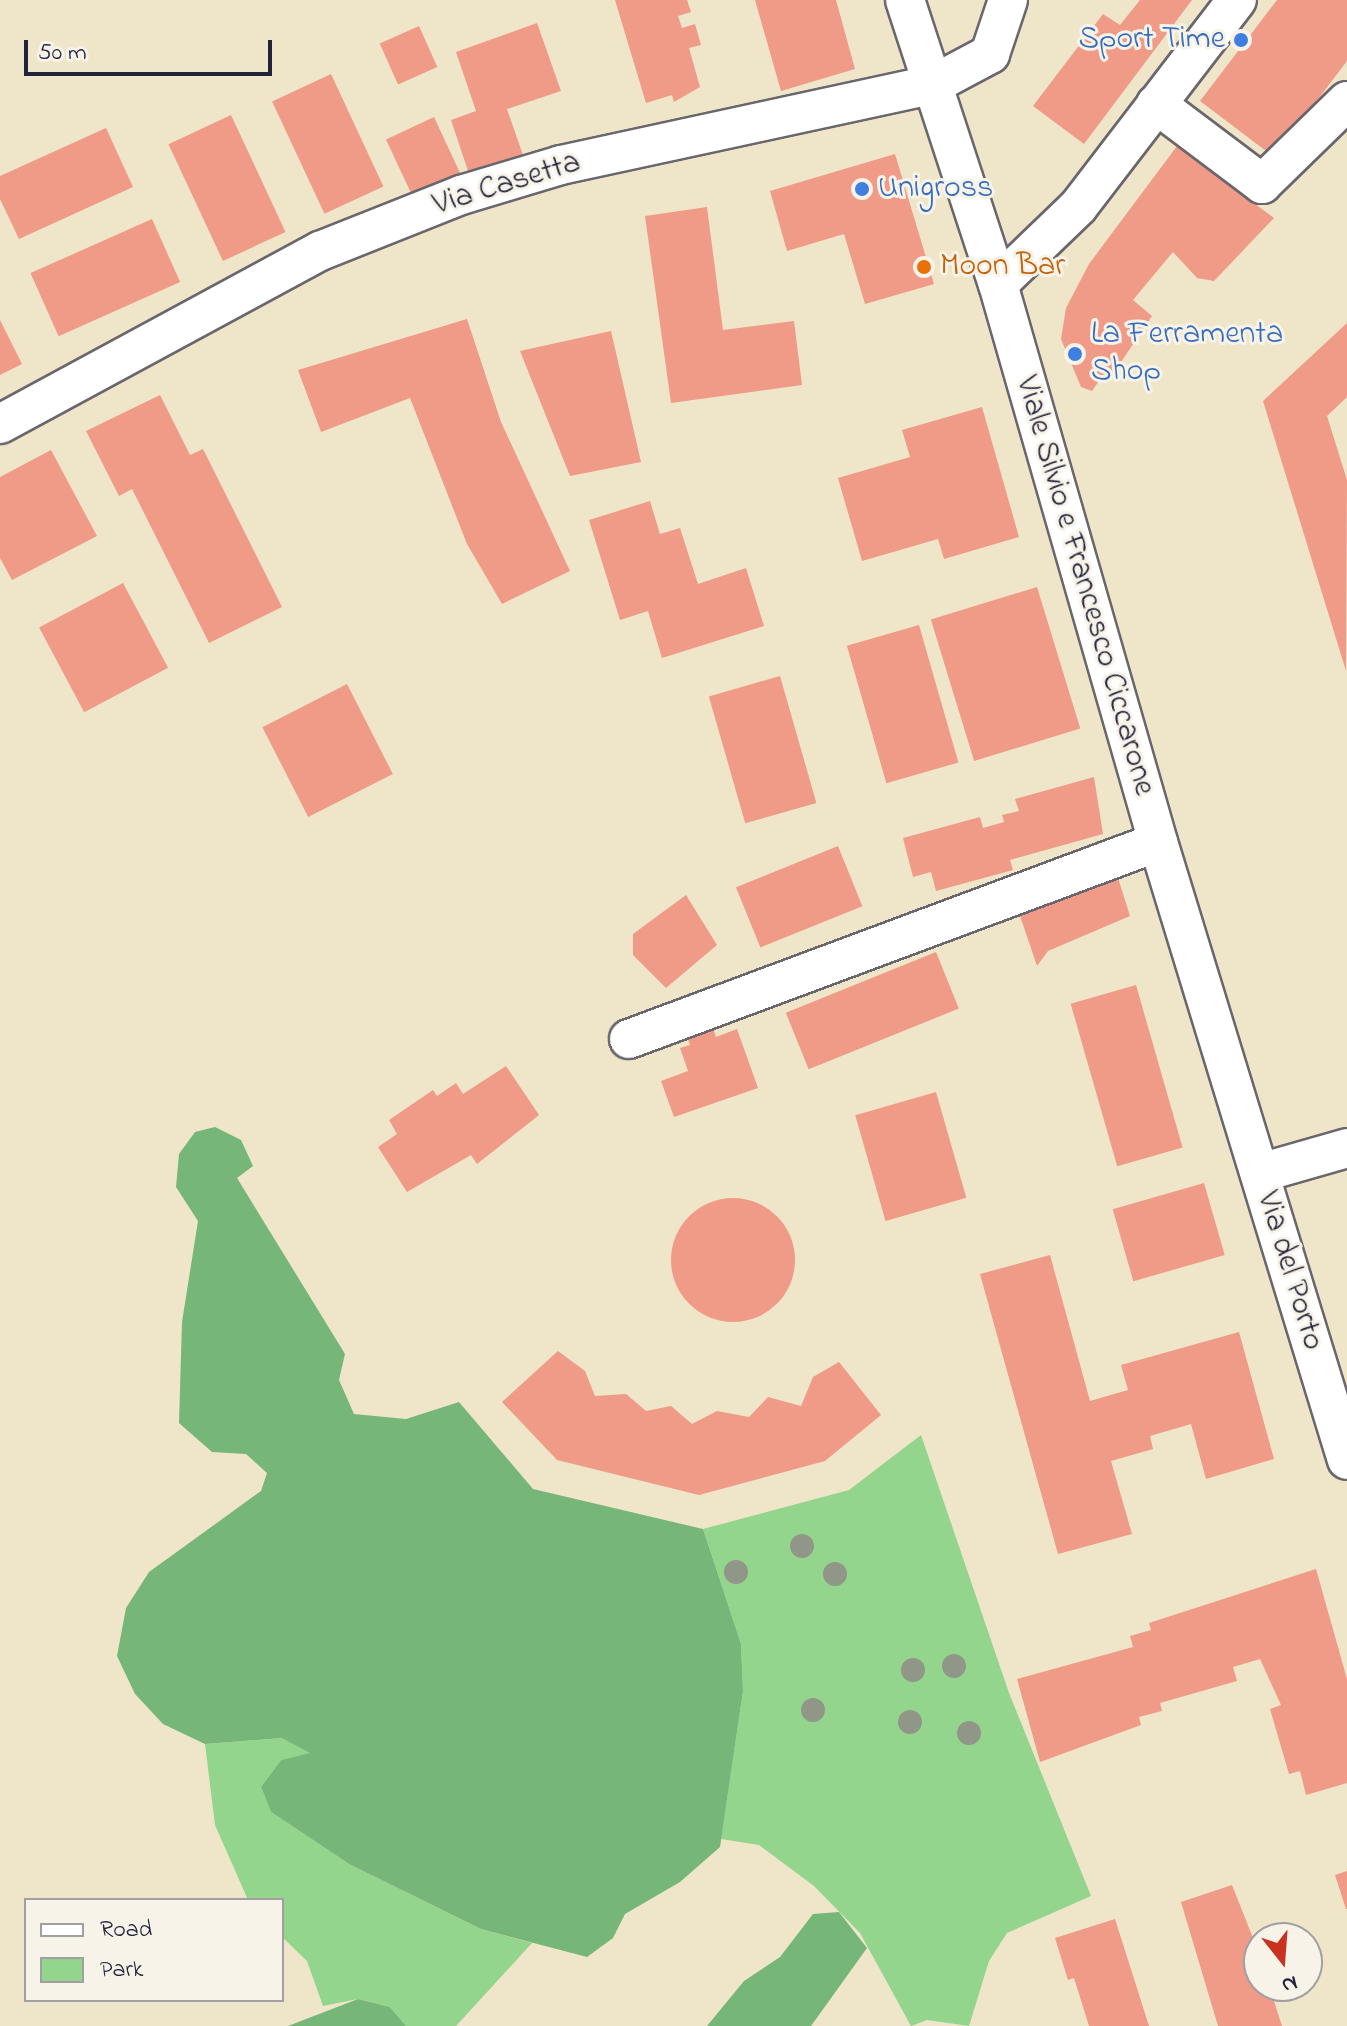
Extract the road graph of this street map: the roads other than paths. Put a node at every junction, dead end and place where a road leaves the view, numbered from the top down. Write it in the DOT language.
graph roads {
  1 [pos="905,0"];
  2 [pos="1008,0"];
  3 [pos="1237,0"];
  4 [pos="932,85"];
  5 [pos="1347,101"];
  6 [pos="1156,104"];
  7 [pos="998,284"];
  8 [pos="0,424"];
  9 [pos="1158,842"];
  10 [pos="629,1039"];
  11 [pos="1347,1148"];
  12 [pos="1260,1173"];
  13 [pos="1347,1460"];
  1 -- 4 [label="street, Viale Silvio e Francesco Ciccarone"];
  2 -- 4 [label="street, Via Casetta"];
  3 -- 6 [label="street"];
  4 -- 7 [label="street, Viale Silvio e Francesco Ciccarone"];
  4 -- 8 [label="street, Via Casetta"];
  5 -- 6 [label="street"];
  6 -- 7 [label="street"];
  7 -- 9 [label="street, Viale Silvio e Francesco Ciccarone"];
  9 -- 10 [label="street"];
  9 -- 12 [label="street, Viale Silvio e Francesco Ciccarone"];
  11 -- 12 [label="street"];
  12 -- 13 [label="street, Via del Porto"];
}
